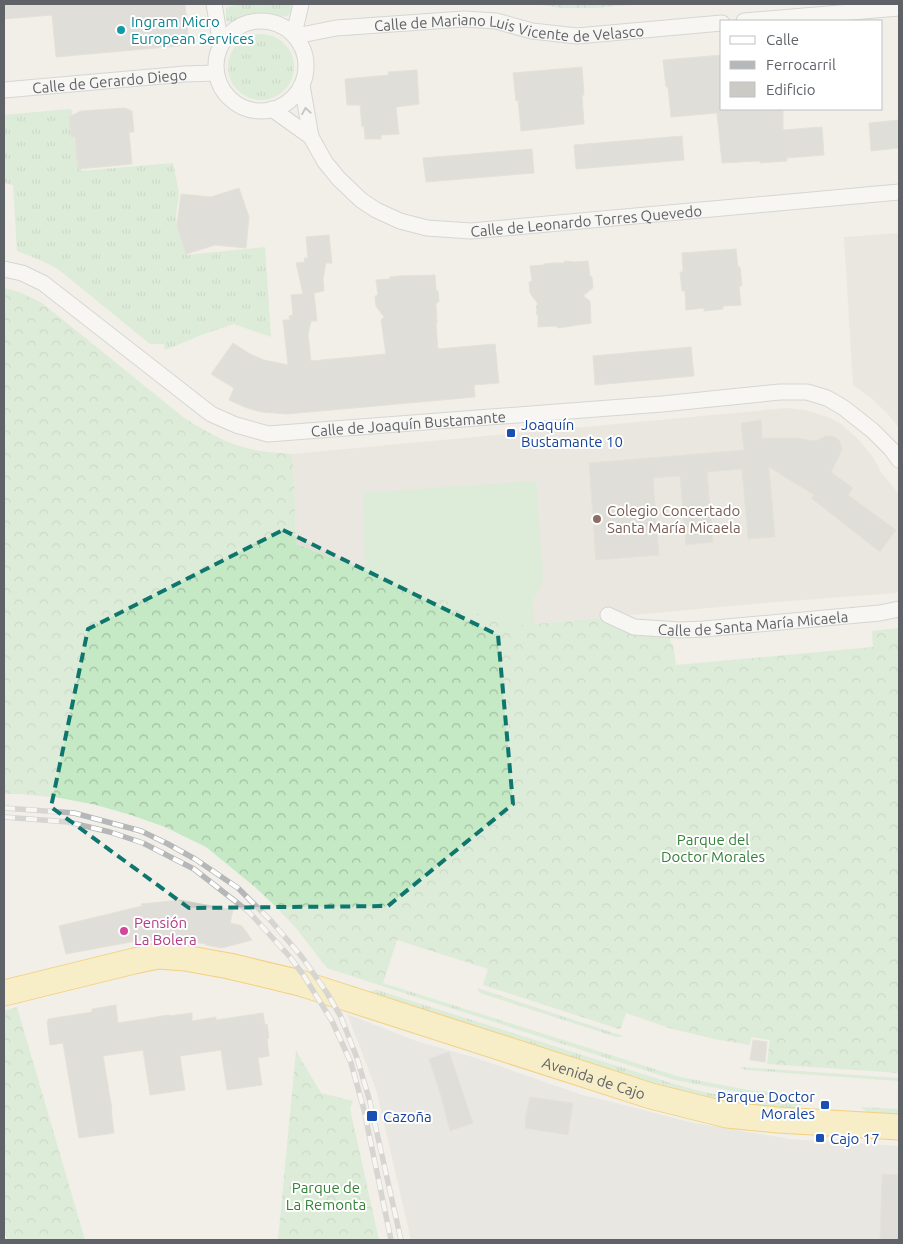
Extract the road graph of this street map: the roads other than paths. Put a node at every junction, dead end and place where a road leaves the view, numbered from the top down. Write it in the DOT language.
graph roads {
  1 [pos="214,4"];
  2 [pos="300,4"];
  3 [pos="899,8"];
  4 [pos="756,20"];
  5 [pos="720,23"];
  6 [pos="295,35"];
  7 [pos="221,45"];
  8 [pos="216,73"];
  9 [pos="302,85"];
  10 [pos="4,90"];
  11 [pos="272,109"];
  12 [pos="311,137"];
  13 [pos="899,192"];
  14 [pos="4,269"];
  15 [pos="899,460"];
  16 [pos="899,609"];
  17 [pos="608,615"];
  18 [pos="4,993"];
  19 [pos="899,1127"];
  1 -- 7 [label="street"];
  2 -- 6 [label="street"];
  3 -- 4 [label="street"];
  5 -- 6 [label="street, Calle de Mariano Luis Vicente de Velasco"];
  6 -- 7 [label="street"];
  6 -- 9 [label="street"];
  7 -- 8 [label="street"];
  8 -- 10 [label="street, Calle de Gerardo Diego"];
  8 -- 11 [label="street"];
  9 -- 11 [label="street"];
  12 -- 9 [label="street, Calle de Leonardo Torres Quevedo, one-way"];
  11 -- 12 [label="street, Calle de Leonardo Torres Quevedo"];
  12 -- 13 [label="street, Calle de Leonardo Torres Quevedo"];
  14 -- 15 [label="street, Calle de Joaquín Bustamante"];
  16 -- 17 [label="street, Calle de Santa María Micaela"];
  18 -- 19 [label="highway, Avenida de Cajo"];
}
